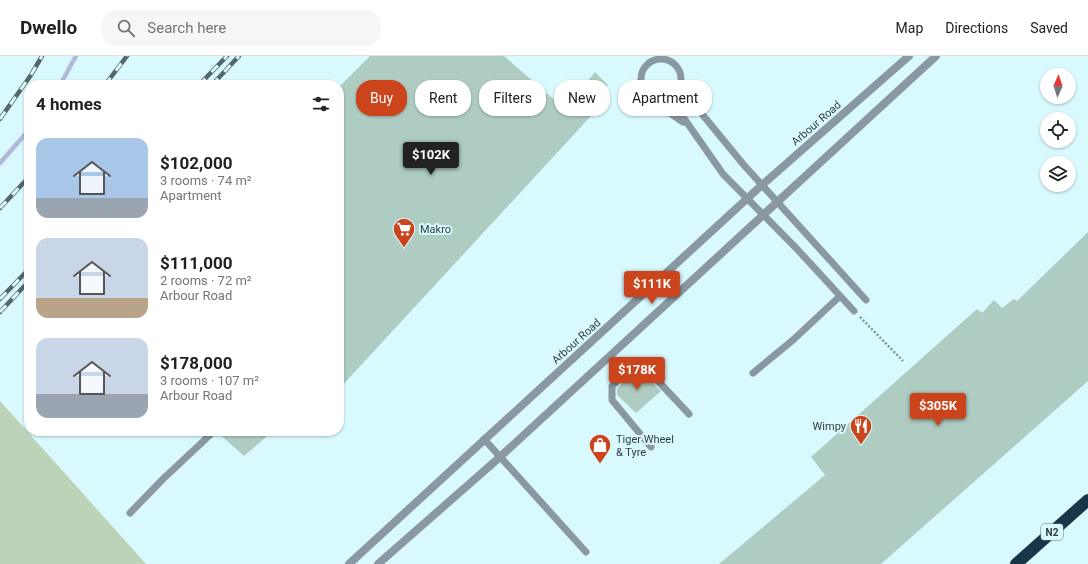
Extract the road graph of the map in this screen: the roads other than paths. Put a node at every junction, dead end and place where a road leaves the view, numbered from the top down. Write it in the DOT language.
graph roads {
  1 [pos="910,56"];
  2 [pos="936,56"];
  3 [pos="642,80"];
  4 [pos="680,80"];
  5 [pos="674,116"];
  6 [pos="682,116"];
  7 [pos="704,116"];
  8 [pos="690,127"];
  9 [pos="762,185"];
  10 [pos="747,199"];
  11 [pos="778,203"];
  12 [pos="764,216"];
  13 [pos="840,296"];
  14 [pos="866,300"];
  15 [pos="854,311"];
  16 [pos="753,373"];
  17 [pos="689,414"];
  18 [pos="209,436"];
  19 [pos="484,439"];
  20 [pos="651,447"];
  21 [pos="500,457"];
  22 [pos="1088,500"];
  23 [pos="130,513"];
  24 [pos="586,552"];
  25 [pos="349,564"];
  26 [pos="378,564"];
  27 [pos="1016,564"];
  1 -- 9 [label="street, Arbour Road"];
  2 -- 11 [label="street"];
  3 -- 4 [label="lane"];
  5 -- 8 [label="lane"];
  6 -- 8 [label="lane"];
  7 -- 9 [label="lane"];
  8 -- 10 [label="lane"];
  9 -- 10 [label="street, Arbour Road"];
  9 -- 11 [label="lane"];
  10 -- 12 [label="lane"];
  10 -- 19 [label="street, Arbour Road"];
  11 -- 12 [label="street"];
  11 -- 14 [label="lane"];
  12 -- 13 [label="lane"];
  12 -- 21 [label="street"];
  13 -- 15 [label="lane"];
  13 -- 16 [label="lane"];
  17 -- 20 [label="lane"];
  18 -- 23 [label="lane"];
  19 -- 21 [label="lane"];
  19 -- 25 [label="street, Arbour Road"];
  21 -- 24 [label="lane"];
  21 -- 26 [label="street"];
  22 -- 27 [label="highway, N2"];
}
